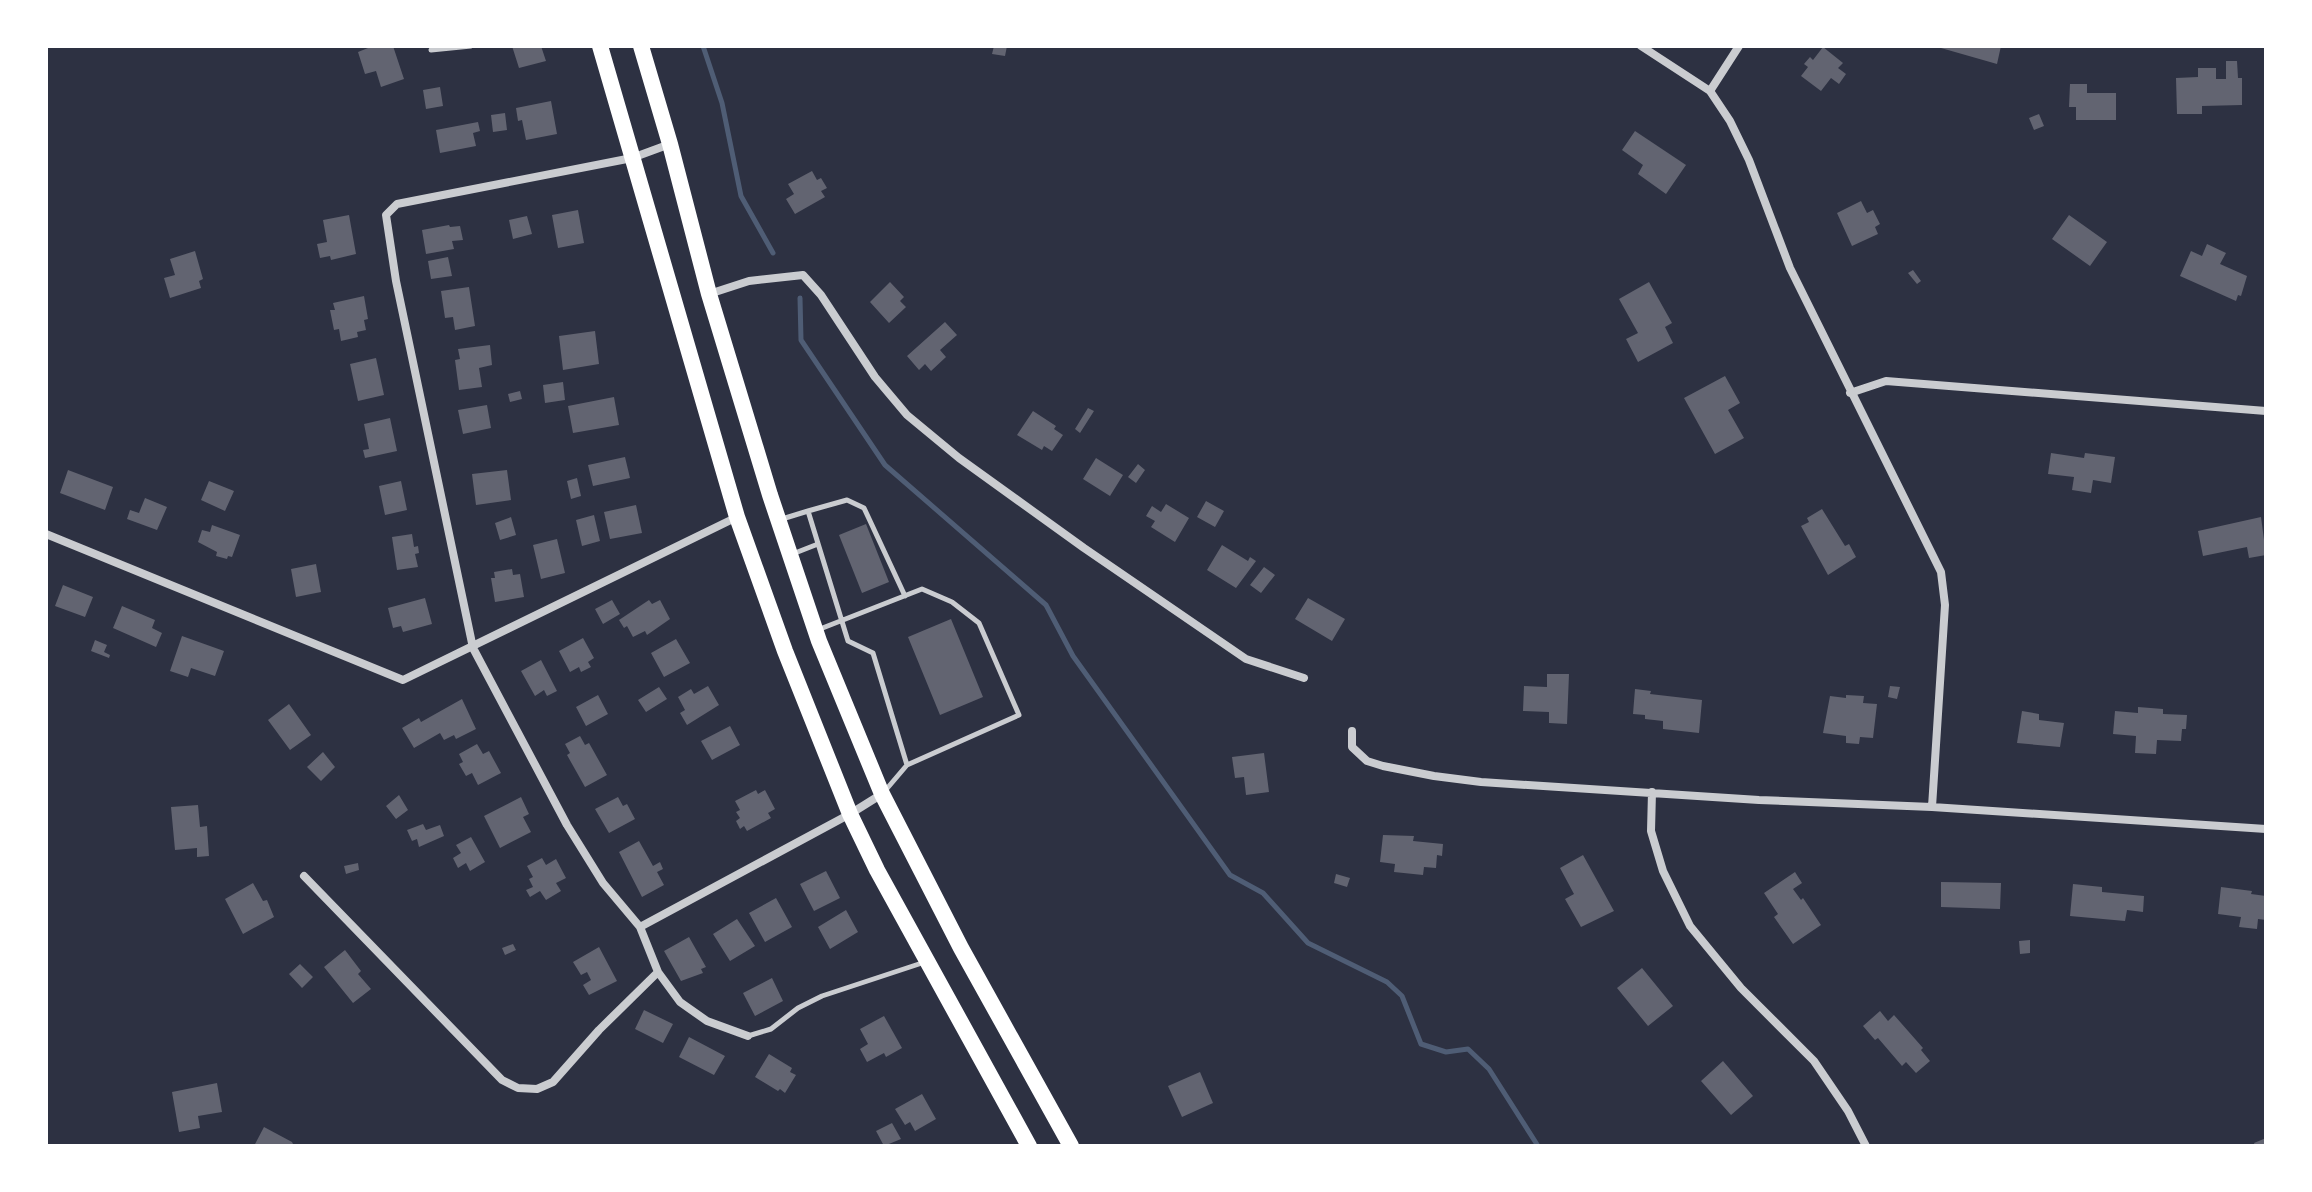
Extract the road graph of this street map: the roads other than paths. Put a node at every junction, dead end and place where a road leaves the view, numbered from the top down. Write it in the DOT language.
graph roads {
  1 [pos="471,46"];
  2 [pos="600,46"];
  3 [pos="641,46"];
  4 [pos="1641,46"];
  5 [pos="1739,46"];
  6 [pos="431,50"];
  7 [pos="1710,91"];
  8 [pos="670,144"];
  9 [pos="632,158"];
  10 [pos="709,294"];
  11 [pos="1850,393"];
  12 [pos="2266,411"];
  13 [pos="808,511"];
  14 [pos="737,517"];
  15 [pos="779,520"];
  16 [pos="46,534"];
  17 [pos="818,544"];
  18 [pos="790,555"];
  19 [pos="905,596"];
  20 [pos="842,621"];
  21 [pos="815,631"];
  22 [pos="473,648"];
  23 [pos="1304,678"];
  24 [pos="1352,731"];
  25 [pos="907,765"];
  26 [pos="1652,792"];
  27 [pos="882,794"];
  28 [pos="1932,807"];
  29 [pos="850,814"];
  30 [pos="2266,829"];
  31 [pos="304,876"];
  32 [pos="640,927"];
  33 [pos="927,961"];
  34 [pos="658,972"];
  35 [pos="748,1036"];
  36 [pos="1029,1146"];
  37 [pos="1071,1146"];
  38 [pos="1866,1146"];
  1 -- 6 [label="lane"];
  2 -- 9 [label="highway"];
  3 -- 8 [label="highway"];
  4 -- 7 [label="street"];
  5 -- 7 [label="street"];
  7 -- 11 [label="street"];
  8 -- 9 [label="street"];
  8 -- 10 [label="highway"];
  9 -- 14 [label="highway"];
  9 -- 22 [label="street"];
  10 -- 15 [label="highway"];
  10 -- 23 [label="street"];
  11 -- 12 [label="street"];
  11 -- 28 [label="street"];
  13 -- 15 [label="lane"];
  13 -- 17 [label="lane"];
  13 -- 19 [label="lane"];
  14 -- 22 [label="street"];
  14 -- 29 [label="highway"];
  15 -- 18 [label="highway"];
  16 -- 22 [label="street"];
  17 -- 18 [label="lane"];
  17 -- 20 [label="lane"];
  18 -- 21 [label="highway"];
  19 -- 20 [label="lane"];
  19 -- 25 [label="lane"];
  20 -- 21 [label="lane"];
  20 -- 25 [label="lane"];
  21 -- 27 [label="highway"];
  22 -- 32 [label="street"];
  24 -- 26 [label="street"];
  25 -- 27 [label="lane"];
  26 -- 28 [label="street"];
  26 -- 38 [label="street"];
  27 -- 29 [label="street"];
  27 -- 37 [label="highway"];
  28 -- 30 [label="street"];
  29 -- 32 [label="street"];
  29 -- 33 [label="highway"];
  31 -- 34 [label="street"];
  32 -- 34 [label="street"];
  33 -- 35 [label="lane"];
  33 -- 36 [label="highway"];
  34 -- 35 [label="street"];
}
